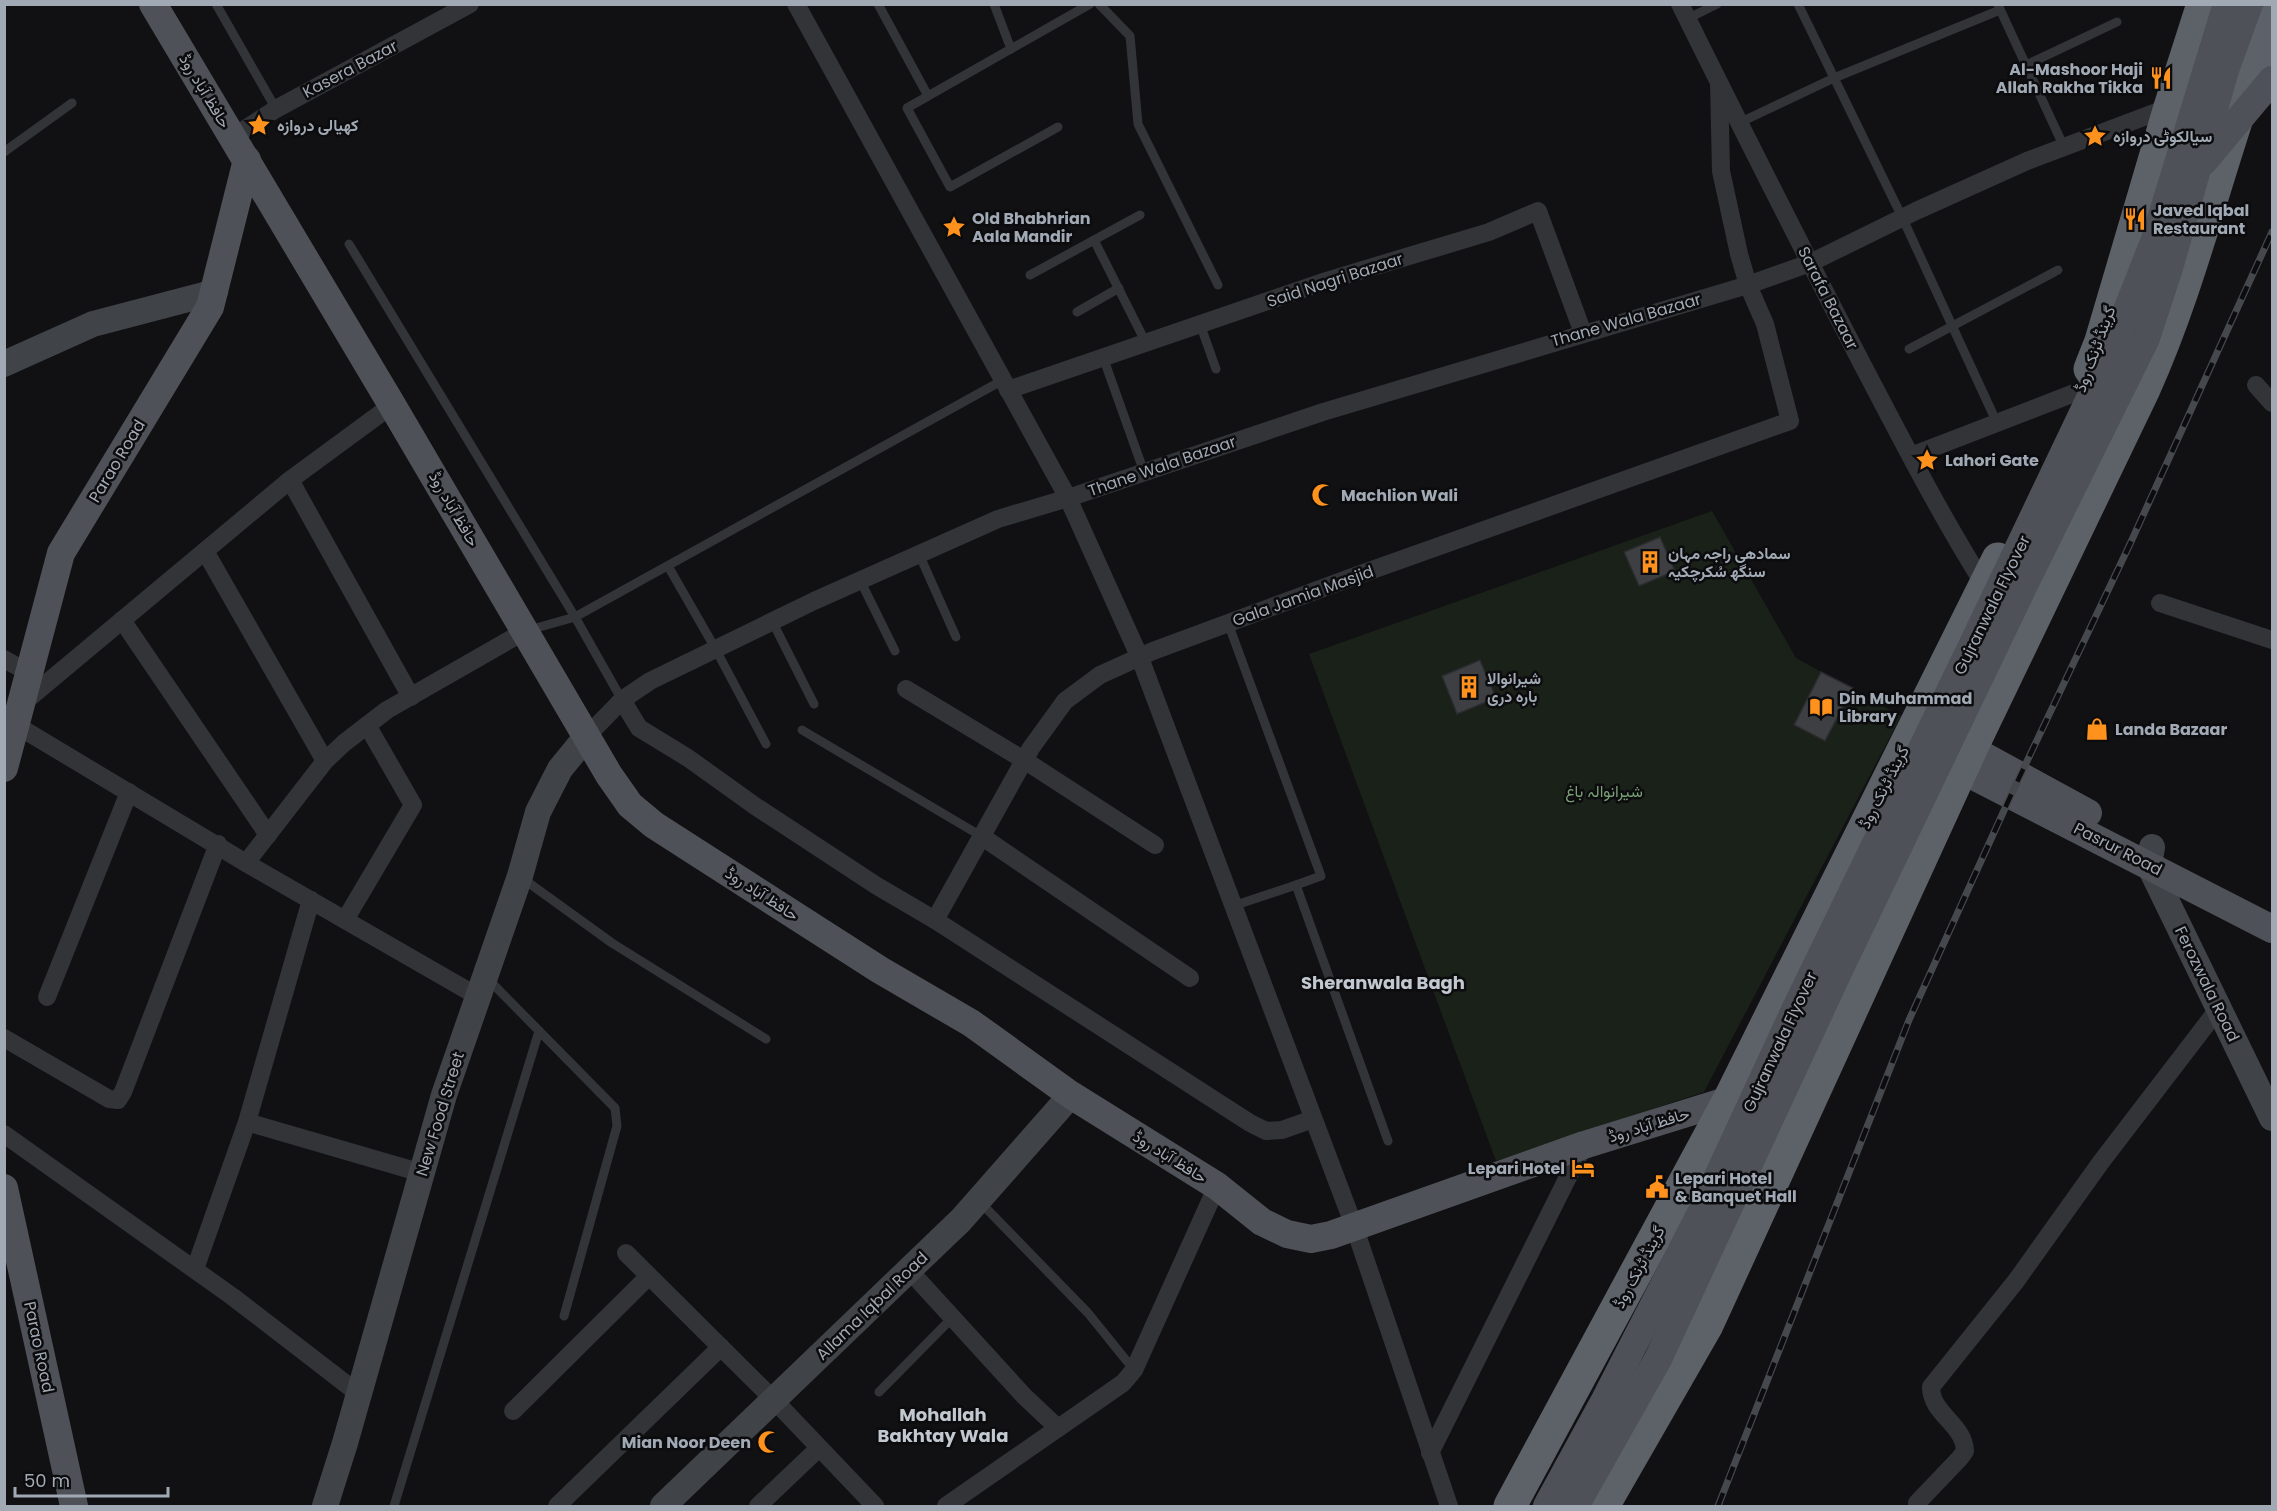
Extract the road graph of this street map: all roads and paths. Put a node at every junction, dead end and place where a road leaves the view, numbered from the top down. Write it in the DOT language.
graph roads {
  1 [pos="153,4"];
  2 [pos="216,4"];
  3 [pos="470,4"];
  4 [pos="796,4"];
  5 [pos="878,4"];
  6 [pos="994,4"];
  7 [pos="1099,4"];
  8 [pos="1716,4"];
  9 [pos="1798,4"];
  10 [pos="2203,4"];
  11 [pos="2227,4"];
  12 [pos="2248,4"];
  13 [pos="1090,5"];
  14 [pos="1999,7"];
  15 [pos="1683,12"];
  16 [pos="2272,20"];
  17 [pos="2117,22"];
  18 [pos="1011,49"];
  19 [pos="2026,65"];
  20 [pos="1834,78"];
  21 [pos="2264,80"];
  22 [pos="1719,82"];
  23 [pos="928,96"];
  24 [pos="72,104"];
  25 [pos="2170,106"];
  26 [pos="276,109"];
  27 [pos="1739,123"];
  28 [pos="1058,127"];
  29 [pos="2064,147"];
  30 [pos="240,149"];
  31 [pos="4,152"];
  32 [pos="2197,170"];
  33 [pos="1140,214"];
  34 [pos="1902,218"];
  35 [pos="1094,240"];
  36 [pos="349,244"];
  37 [pos="1810,263"];
  38 [pos="2058,270"];
  39 [pos="1030,275"];
  40 [pos="1218,285"];
  41 [pos="1748,285"];
  42 [pos="1119,288"];
  43 [pos="214,292"];
  44 [pos="1077,312"];
  45 [pos="1200,324"];
  46 [pos="1953,326"];
  47 [pos="1583,333"];
  48 [pos="1146,343"];
  49 [pos="1909,349"];
  50 [pos="1103,357"];
  51 [pos="4,364"];
  52 [pos="1216,369"];
  53 [pos="1006,385"];
  54 [pos="2256,385"];
  55 [pos="2082,390"];
  56 [pos="2272,403"];
  57 [pos="392,405"];
  58 [pos="1997,423"];
  59 [pos="1911,456"];
  60 [pos="1144,472"];
  61 [pos="290,480"];
  62 [pos="1068,498"];
  63 [pos="205,551"];
  64 [pos="919,554"];
  65 [pos="668,566"];
  66 [pos="860,580"];
  67 [pos="1985,586"];
  68 [pos="2160,603"];
  69 [pos="2037,611"];
  70 [pos="575,617"];
  71 [pos="122,620"];
  72 [pos="771,621"];
  73 [pos="1228,623"];
  74 [pos="525,631"];
  75 [pos="956,637"];
  76 [pos="2272,640"];
  77 [pos="715,648"];
  78 [pos="896,651"];
  79 [pos="1140,658"];
  80 [pos="4,659"];
  81 [pos="29,673"];
  82 [pos="906,689"];
  83 [pos="411,697"];
  84 [pos="622,700"];
  85 [pos="814,704"];
  86 [pos="14,722"];
  87 [pos="367,725"];
  88 [pos="802,730"];
  89 [pos="587,736"];
  90 [pos="766,744"];
  91 [pos="1024,760"];
  92 [pos="1967,760"];
  93 [pos="325,761"];
  94 [pos="4,768"];
  95 [pos="129,792"];
  96 [pos="268,835"];
  97 [pos="981,836"];
  98 [pos="218,844"];
  99 [pos="1155,845"];
  100 [pos="2150,856"];
  101 [pos="246,863"];
  102 [pos="520,876"];
  103 [pos="1296,885"];
  104 [pos="311,900"];
  105 [pos="1233,906"];
  106 [pos="2272,909"];
  107 [pos="345,920"];
  108 [pos="935,920"];
  109 [pos="2272,929"];
  110 [pos="1190,978"];
  111 [pos="481,986"];
  112 [pos="47,997"];
  113 [pos="2219,1008"];
  114 [pos="539,1031"];
  115 [pos="4,1038"];
  116 [pos="766,1039"];
  117 [pos="1071,1095"];
  118 [pos="1729,1100"];
  119 [pos="1313,1119"];
  120 [pos="2272,1119"];
  121 [pos="246,1122"];
  122 [pos="4,1134"];
  123 [pos="1388,1142"];
  124 [pos="1584,1145"];
  125 [pos="422,1173"];
  126 [pos="1217,1186"];
  127 [pos="4,1188"];
  128 [pos="979,1201"];
  129 [pos="1354,1226"];
  130 [pos="11,1252"];
  131 [pos="626,1253"];
  132 [pos="195,1269"];
  133 [pos="909,1270"];
  134 [pos="649,1275"];
  135 [pos="564,1316"];
  136 [pos="952,1317"];
  137 [pos="721,1347"];
  138 [pos="1134,1370"];
  139 [pos="879,1392"];
  140 [pos="359,1394"];
  141 [pos="774,1400"];
  142 [pos="513,1411"];
  143 [pos="1058,1428"];
  144 [pos="819,1448"];
  145 [pos="1430,1453"];
  146 [pos="1917,1503"];
  147 [pos="74,1506"];
  148 [pos="325,1506"];
  149 [pos="394,1506"];
  150 [pos="557,1506"];
  151 [pos="663,1506"];
  152 [pos="758,1506"];
  153 [pos="875,1506"];
  154 [pos="946,1506"];
  155 [pos="1449,1506"];
  156 [pos="1510,1506"];
  157 [pos="1547,1506"];
  158 [pos="1575,1506"];
  159 [pos="1603,1506"];
  1 -- 30 [label="main road, حافظ آباد روڈ"];
  2 -- 26 [label="lane"];
  3 -- 26 [label="street, Kasera Bazar"];
  4 -- 53 [label="street"];
  5 -- 23 [label="lane"];
  6 -- 18 [label="lane"];
  7 -- 40 [label="lane"];
  8 -- 15 [label="lane"];
  9 -- 20 [label="lane"];
  10 -- 25 [label="highway, گرینڈ ٹرنک روڈ"];
  11 -- 157 [label="main road, Gujranwala Flyover, bridge"];
  12 -- 32 [label="main road, Gujranwala Flyover, bridge"];
  13 -- 18 [label="lane"];
  14 -- 19 [label="lane"];
  14 -- 20 [label="lane"];
  15 -- 22 [label="street, Sarafa Bazaar"];
  16 -- 21 [label="highway"];
  17 -- 19 [label="lane"];
  18 -- 23 [label="lane"];
  19 -- 29 [label="lane"];
  20 -- 27 [label="lane"];
  20 -- 34 [label="lane"];
  21 -- 32 [label="main road, bridge"];
  21 -- 69 [label="highway"];
  22 -- 27 [label="street, Sarafa Bazaar"];
  22 -- 41 [label="street"];
  23 -- 28 [label="lane"];
  24 -- 31 [label="lane"];
  25 -- 29 [label="street, Thane Wala Bazaar"];
  25 -- 55 [label="highway, گرینڈ ٹرنک روڈ"];
  26 -- 30 [label="street, Kasera Bazar"];
  27 -- 37 [label="street, Sarafa Bazaar"];
  29 -- 34 [label="street, Thane Wala Bazaar"];
  30 -- 43 [label="main road, Parao Road"];
  30 -- 57 [label="main road, حافظ آباد روڈ"];
  32 -- 158 [label="main road, Gujranwala Flyover, bridge"];
  33 -- 35 [label="lane"];
  34 -- 37 [label="street, Thane Wala Bazaar"];
  34 -- 46 [label="lane"];
  35 -- 39 [label="lane"];
  35 -- 42 [label="lane"];
  36 -- 70 [label="lane"];
  37 -- 41 [label="street, Thane Wala Bazaar"];
  37 -- 59 [label="street, Sarafa Bazaar"];
  38 -- 46 [label="lane"];
  41 -- 47 [label="street, Thane Wala Bazaar"];
  41 -- 73 [label="street, Gala Jamia Masjid"];
  42 -- 44 [label="lane"];
  42 -- 48 [label="lane"];
  43 -- 51 [label="street"];
  43 -- 81 [label="main road, Parao Road"];
  45 -- 47 [label="street, Said Nagri Bazaar"];
  45 -- 48 [label="street, Said Nagri Bazaar"];
  45 -- 52 [label="lane"];
  46 -- 49 [label="lane"];
  46 -- 58 [label="lane"];
  47 -- 60 [label="street, Thane Wala Bazaar"];
  48 -- 50 [label="street, Said Nagri Bazaar"];
  50 -- 53 [label="street, Said Nagri Bazaar"];
  50 -- 60 [label="lane"];
  53 -- 62 [label="street"];
  53 -- 65 [label="lane"];
  54 -- 56 [label="street"];
  55 -- 58 [label="street"];
  55 -- 67 [label="highway, گرینڈ ٹرنک روڈ"];
  57 -- 61 [label="street"];
  57 -- 74 [label="main road, حافظ آباد روڈ"];
  58 -- 59 [label="street"];
  59 -- 67 [label="street, Sarafa Bazaar"];
  60 -- 62 [label="street, Thane Wala Bazaar"];
  61 -- 63 [label="street"];
  61 -- 83 [label="street"];
  62 -- 64 [label="street, Thane Wala Bazaar"];
  62 -- 79 [label="street"];
  63 -- 71 [label="street"];
  63 -- 93 [label="street"];
  64 -- 66 [label="street, Thane Wala Bazaar"];
  64 -- 75 [label="lane"];
  65 -- 70 [label="lane"];
  65 -- 77 [label="lane"];
  66 -- 72 [label="street, Thane Wala Bazaar"];
  66 -- 78 [label="lane"];
  67 -- 69 [label="street"];
  67 -- 118 [label="highway, گرینڈ ٹرنک روڈ"];
  68 -- 76 [label="street"];
  69 -- 92 [label="highway"];
  70 -- 74 [label="lane"];
  70 -- 84 [label="lane"];
  71 -- 86 [label="street"];
  71 -- 96 [label="street"];
  72 -- 77 [label="street, Thane Wala Bazaar"];
  72 -- 85 [label="lane"];
  73 -- 79 [label="street, Gala Jamia Masjid"];
  73 -- 103 [label="lane"];
  74 -- 83 [label="street"];
  74 -- 89 [label="main road, حافظ آباد روڈ"];
  77 -- 84 [label="street, Thane Wala Bazaar"];
  77 -- 90 [label="lane"];
  79 -- 91 [label="street, Gala Jamia Masjid"];
  79 -- 105 [label="street"];
  80 -- 81 [label="street"];
  81 -- 86 [label="main road, Parao Road"];
  82 -- 91 [label="street"];
  83 -- 87 [label="street"];
  84 -- 89 [label="street, Thane Wala Bazaar"];
  84 -- 108 [label="street"];
  86 -- 94 [label="main road, Parao Road"];
  86 -- 95 [label="street"];
  87 -- 93 [label="street"];
  87 -- 107 [label="street"];
  88 -- 97 [label="lane"];
  89 -- 102 [label="street, New Food Street"];
  89 -- 117 [label="main road, حافظ آباد روڈ"];
  91 -- 97 [label="street, Gala Jamia Masjid"];
  91 -- 99 [label="street"];
  92 -- 100 [label="main road, Pasrur Road"];
  92 -- 159 [label="highway"];
  93 -- 96 [label="street"];
  95 -- 98 [label="street"];
  95 -- 112 [label="street"];
  96 -- 101 [label="street"];
  97 -- 108 [label="street, Gala Jamia Masjid"];
  97 -- 110 [label="street"];
  98 -- 101 [label="street"];
  98 -- 115 [label="street"];
  100 -- 106 [label="main road, Pasrur Road"];
  100 -- 109 [label="main road, Pasrur Road"];
  100 -- 113 [label="street, Ferozwala Road"];
  101 -- 104 [label="street"];
  102 -- 111 [label="street, New Food Street"];
  102 -- 116 [label="lane"];
  103 -- 105 [label="lane"];
  103 -- 123 [label="lane"];
  104 -- 107 [label="street"];
  104 -- 121 [label="street"];
  105 -- 119 [label="street"];
  107 -- 111 [label="street"];
  108 -- 119 [label="street"];
  111 -- 114 [label="lane"];
  111 -- 125 [label="street, New Food Street"];
  113 -- 120 [label="street, Ferozwala Road"];
  113 -- 146 [label="street"];
  114 -- 135 [label="lane"];
  114 -- 149 [label="lane"];
  117 -- 126 [label="main road, حافظ آباد روڈ"];
  117 -- 128 [label="street, Allama Iqbal Road"];
  118 -- 124 [label="main road, حافظ آباد روڈ"];
  118 -- 156 [label="highway, گرینڈ ٹرنک روڈ"];
  119 -- 129 [label="street"];
  121 -- 125 [label="street"];
  121 -- 132 [label="street"];
  122 -- 132 [label="street"];
  124 -- 129 [label="main road, حافظ آباد روڈ"];
  124 -- 145 [label="street"];
  125 -- 140 [label="street, New Food Street"];
  126 -- 129 [label="main road, حافظ آباد روڈ"];
  126 -- 138 [label="street"];
  127 -- 130 [label="main road, Parao Road"];
  128 -- 133 [label="street, Allama Iqbal Road"];
  128 -- 138 [label="lane"];
  129 -- 145 [label="street"];
  130 -- 147 [label="main road, Parao Road"];
  131 -- 134 [label="street"];
  132 -- 140 [label="street"];
  133 -- 136 [label="street"];
  133 -- 141 [label="street, Allama Iqbal Road"];
  134 -- 137 [label="street"];
  134 -- 142 [label="street"];
  136 -- 139 [label="lane"];
  136 -- 143 [label="street"];
  137 -- 141 [label="street"];
  137 -- 150 [label="street"];
  138 -- 143 [label="street"];
  140 -- 148 [label="street, New Food Street"];
  141 -- 144 [label="street"];
  141 -- 151 [label="street, Allama Iqbal Road"];
  143 -- 154 [label="street"];
  144 -- 152 [label="street"];
  144 -- 153 [label="street"];
  145 -- 155 [label="street"];
}
